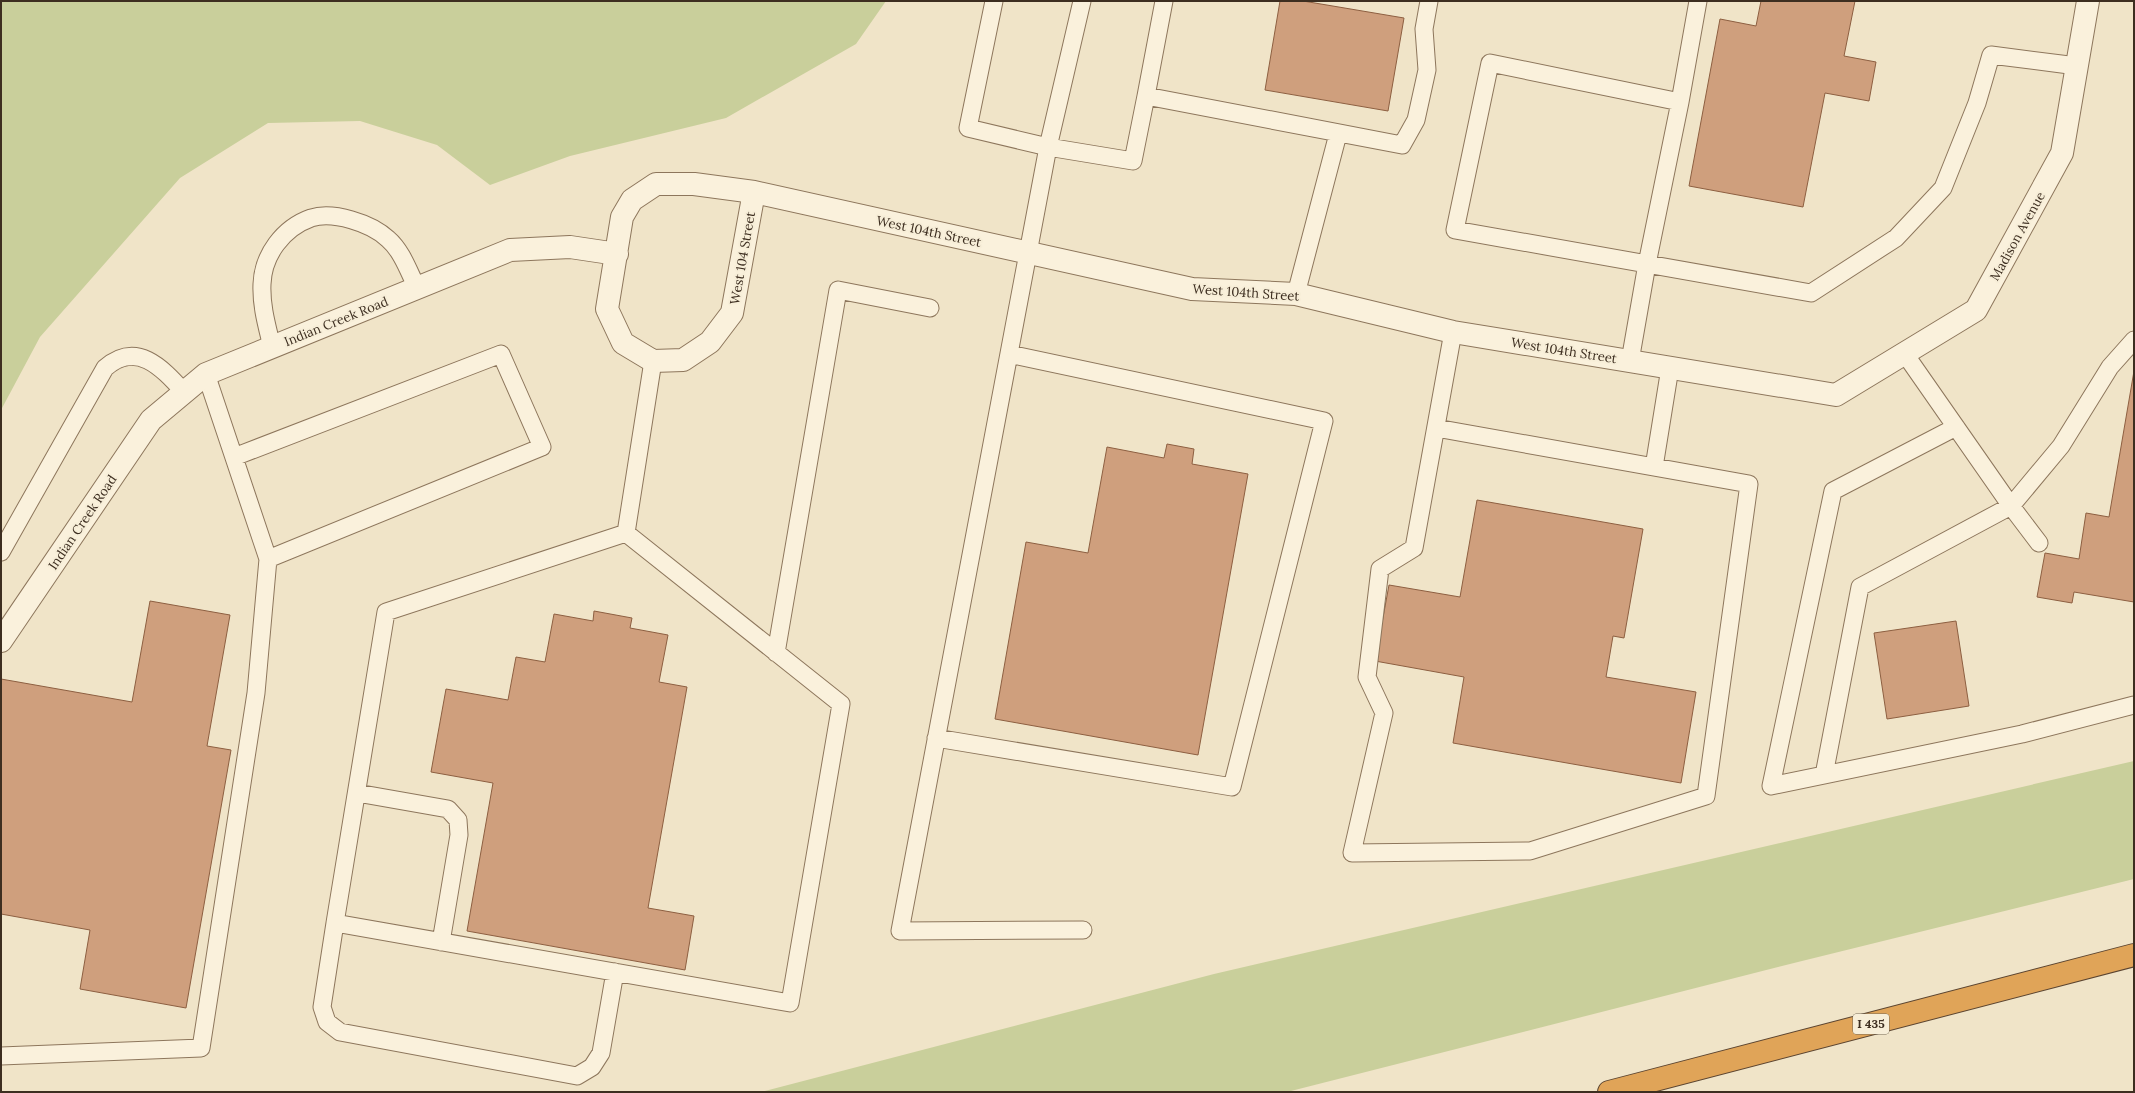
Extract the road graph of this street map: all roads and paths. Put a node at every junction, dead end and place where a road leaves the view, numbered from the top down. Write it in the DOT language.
graph roads {
  1 [pos="994,1"];
  2 [pos="1082,1"];
  3 [pos="1164,1"];
  4 [pos="1429,1"];
  5 [pos="1698,1"];
  6 [pos="2088,1"];
  7 [pos="2077,66"];
  8 [pos="1146,96"];
  9 [pos="1680,102"];
  10 [pos="1338,134"];
  11 [pos="1048,147"];
  12 [pos="754,192"];
  13 [pos="1028,253"];
  14 [pos="617,254"];
  15 [pos="1647,264"];
  16 [pos="417,288"];
  17 [pos="1296,294"];
  18 [pos="930,308"];
  19 [pos="1453,332"];
  20 [pos="2134,340"];
  21 [pos="272,347"];
  22 [pos="1009,354"];
  23 [pos="1905,354"];
  24 [pos="653,361"];
  25 [pos="1630,361"];
  26 [pos="1670,368"];
  27 [pos="206,374"];
  28 [pos="184,392"];
  29 [pos="1836,395"];
  30 [pos="1956,427"];
  31 [pos="1436,428"];
  32 [pos="234,457"];
  33 [pos="1654,467"];
  34 [pos="2011,506"];
  35 [pos="626,533"];
  36 [pos="2039,543"];
  37 [pos="1,552"];
  38 [pos="268,559"];
  39 [pos="1,641"];
  40 [pos="776,653"];
  41 [pos="2134,706"];
  42 [pos="936,738"];
  43 [pos="1824,775"];
  44 [pos="357,793"];
  45 [pos="335,924"];
  46 [pos="1083,930"];
  47 [pos="441,942"];
  48 [pos="2134,956"];
  49 [pos="615,972"];
  50 [pos="1,1056"];
  51 [pos="1609,1092"];
  1 -- 11 [label="lane"];
  2 -- 11 [label="lane"];
  3 -- 8 [label="lane"];
  4 -- 10 [label="lane"];
  5 -- 9 [label="lane"];
  6 -- 7 [label="street, Madison Avenue"];
  7 -- 15 [label="lane"];
  7 -- 23 [label="street, Madison Avenue"];
  8 -- 10 [label="lane"];
  8 -- 11 [label="lane"];
  9 -- 15 [label="lane"];
  9 -- 15 [label="lane"];
  10 -- 17 [label="lane"];
  11 -- 13 [label="lane"];
  12 -- 13 [label="street, West 104th Street"];
  12 -- 14 [label="street"];
  12 -- 24 [label="street, West 104 Street"];
  13 -- 17 [label="street, West 104th Street"];
  13 -- 22 [label="lane"];
  14 -- 16 [label="street, Indian Creek Road"];
  14 -- 24 [label="street"];
  15 -- 25 [label="lane"];
  16 -- 21 [label="street, Indian Creek Road"];
  16 -- 21 [label="lane"];
  17 -- 19 [label="street, West 104th Street"];
  18 -- 40 [label="lane"];
  19 -- 25 [label="street, West 104th Street"];
  19 -- 31 [label="lane"];
  20 -- 34 [label="lane"];
  21 -- 27 [label="street, Indian Creek Road"];
  22 -- 42 [label="lane"];
  22 -- 42 [label="lane"];
  23 -- 29 [label="street, Madison Avenue"];
  23 -- 30 [label="lane"];
  24 -- 35 [label="lane"];
  25 -- 26 [label="street, West 104th Street"];
  26 -- 29 [label="street, West 104th Street"];
  26 -- 33 [label="lane"];
  27 -- 28 [label="street, Indian Creek Road"];
  27 -- 32 [label="lane"];
  28 -- 37 [label="lane"];
  28 -- 39 [label="street, Indian Creek Road"];
  30 -- 34 [label="lane"];
  30 -- 43 [label="lane"];
  31 -- 33 [label="lane"];
  31 -- 33 [label="lane"];
  32 -- 38 [label="lane"];
  32 -- 38 [label="lane"];
  34 -- 36 [label="lane"];
  34 -- 43 [label="lane"];
  35 -- 40 [label="lane"];
  35 -- 44 [label="lane"];
  38 -- 50 [label="lane"];
  40 -- 49 [label="lane"];
  41 -- 43 [label="lane"];
  42 -- 46 [label="lane"];
  44 -- 45 [label="lane"];
  44 -- 47 [label="lane"];
  45 -- 47 [label="lane"];
  45 -- 49 [label="lane"];
  47 -- 49 [label="lane"];
  48 -- 51 [label="highway, I 435"];
}
